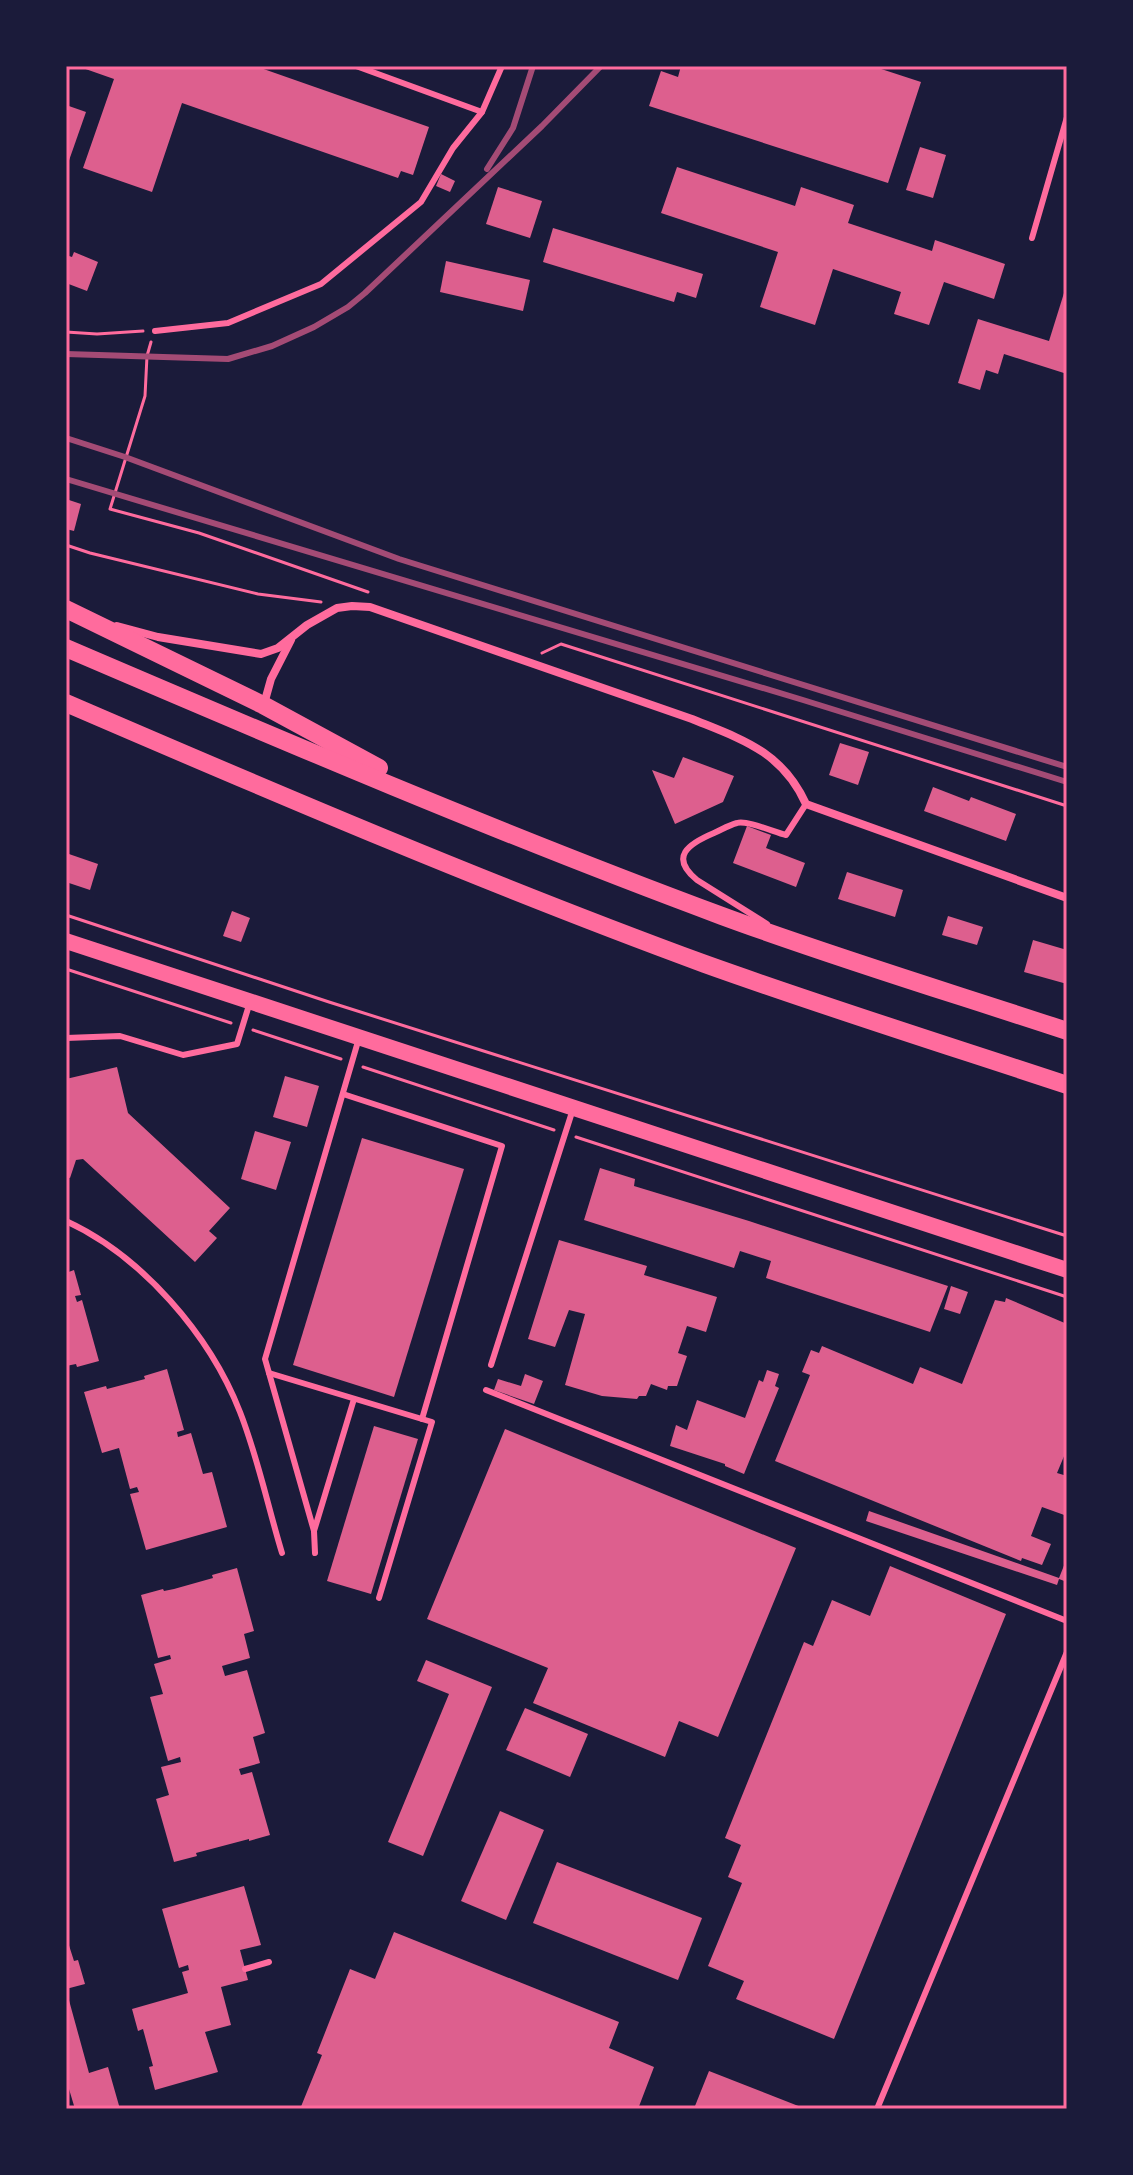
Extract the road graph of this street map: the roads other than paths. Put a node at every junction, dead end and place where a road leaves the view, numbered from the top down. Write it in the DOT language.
graph roads {
  1 [pos="356,66"];
  2 [pos="502,66"];
  3 [pos="482,112"];
  4 [pos="1066,122"];
  5 [pos="1032,238"];
  6 [pos="155,331"];
  7 [pos="75,613"];
  8 [pos="291,639"];
  9 [pos="66,648"];
  10 [pos="66,703"];
  11 [pos="263,705"];
  12 [pos="806,804"];
  13 [pos="462,814"];
  14 [pos="1067,898"];
  15 [pos="794,940"];
  16 [pos="66,941"];
  17 [pos="250,1002"];
  18 [pos="1067,1031"];
  19 [pos="66,1038"];
  20 [pos="359,1038"];
  21 [pos="1067,1085"];
  22 [pos="343,1094"];
  23 [pos="574,1108"];
  24 [pos="66,1221"];
  25 [pos="1067,1270"];
  26 [pos="491,1365"];
  27 [pos="269,1373"];
  28 [pos="486,1390"];
  29 [pos="354,1399"];
  30 [pos="422,1419"];
  31 [pos="314,1531"];
  32 [pos="282,1553"];
  33 [pos="315,1553"];
  34 [pos="379,1598"];
  35 [pos="1067,1621"];
  36 [pos="1067,1652"];
  37 [pos="269,1962"];
  38 [pos="245,1969"];
  39 [pos="877,2109"];
  1 -- 3 [label="lane"];
  2 -- 3 [label="lane"];
  3 -- 6 [label="lane"];
  4 -- 5 [label="lane"];
  7 -- 8 [label="street"];
  7 -- 11 [label="main road"];
  8 -- 11 [label="street"];
  8 -- 12 [label="street"];
  9 -- 13 [label="main road"];
  10 -- 21 [label="main road"];
  11 -- 13 [label="main road"];
  12 -- 14 [label="street"];
  12 -- 15 [label="lane"];
  13 -- 15 [label="main road"];
  15 -- 18 [label="main road"];
  16 -- 17 [label="main road"];
  17 -- 19 [label="lane"];
  17 -- 20 [label="main road"];
  20 -- 22 [label="lane"];
  20 -- 23 [label="main road"];
  22 -- 27 [label="lane"];
  22 -- 30 [label="lane"];
  23 -- 25 [label="main road"];
  23 -- 26 [label="lane"];
  24 -- 32 [label="lane"];
  27 -- 29 [label="lane"];
  27 -- 31 [label="lane"];
  28 -- 35 [label="lane"];
  29 -- 30 [label="lane"];
  29 -- 31 [label="lane"];
  30 -- 34 [label="lane"];
  31 -- 33 [label="lane"];
  36 -- 39 [label="lane"];
  37 -- 38 [label="lane"];
}
